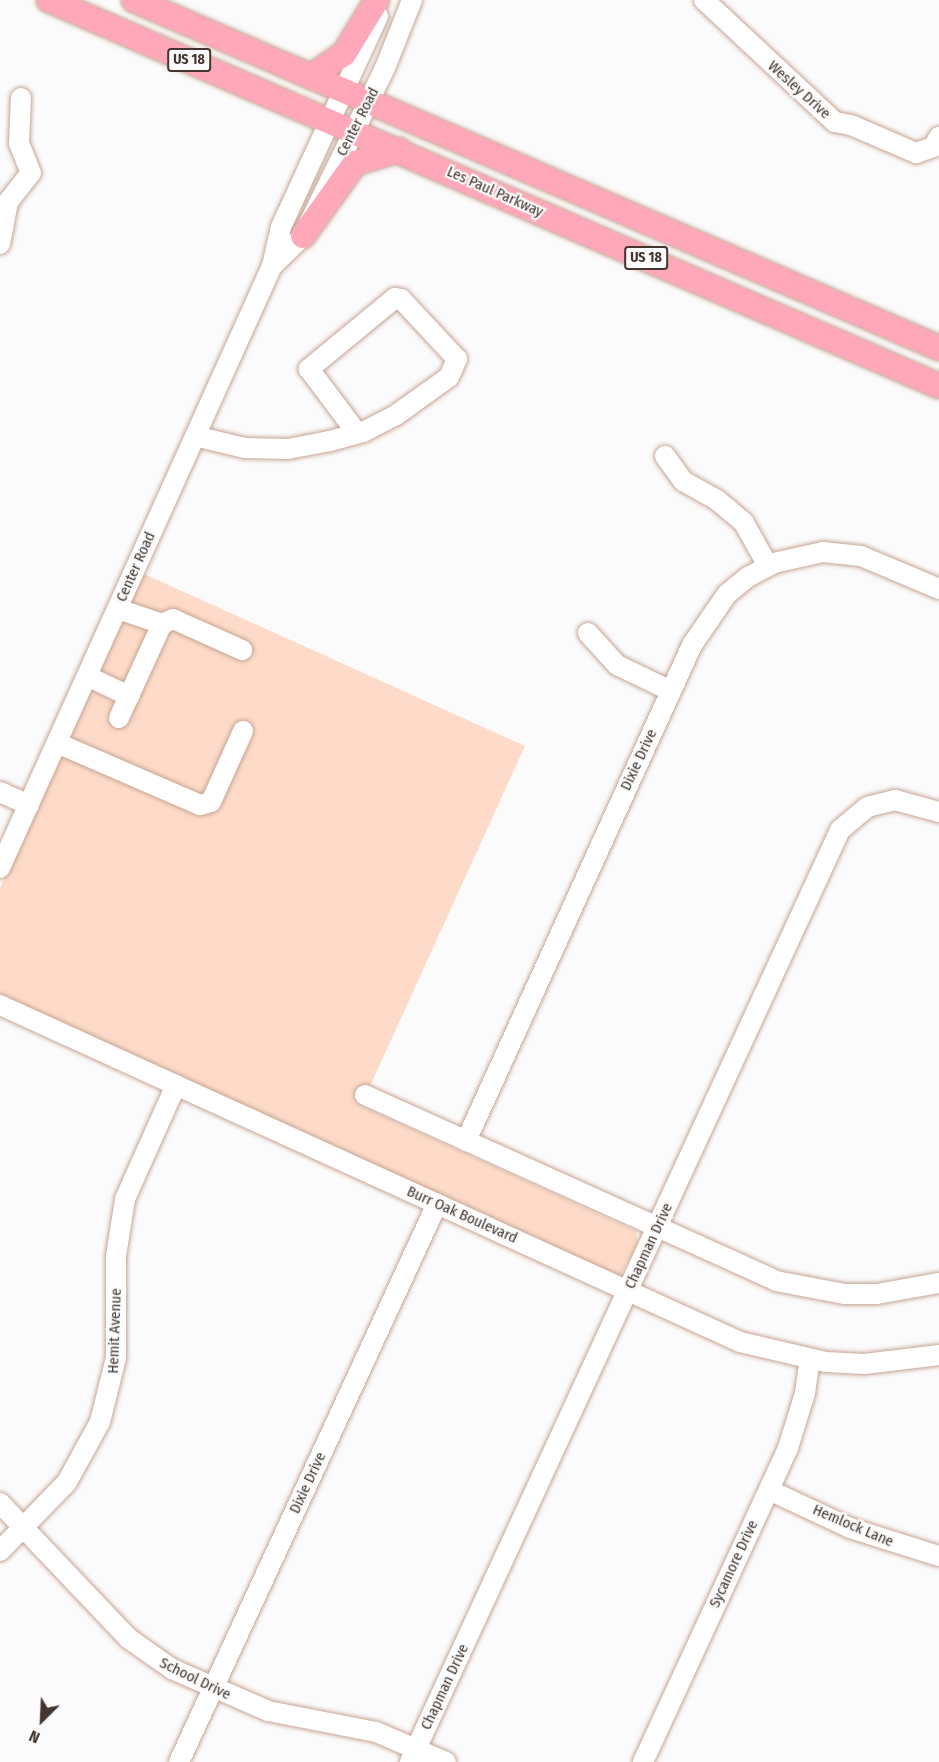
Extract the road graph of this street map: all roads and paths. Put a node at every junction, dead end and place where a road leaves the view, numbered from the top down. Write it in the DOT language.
graph roads {
  1 [pos="49,0"];
  2 [pos="134,0"];
  3 [pos="377,0"];
  4 [pos="384,0"];
  5 [pos="412,0"];
  6 [pos="713,2"];
  7 [pos="312,76"];
  8 [pos="345,89"];
  9 [pos="21,98"];
  10 [pos="332,115"];
  11 [pos="361,115"];
  12 [pos="399,150"];
  13 [pos="935,151"];
  14 [pos="303,236"];
  15 [pos="0,244"];
  16 [pos="272,266"];
  17 [pos="939,348"];
  18 [pos="939,386"];
  19 [pos="357,434"];
  20 [pos="195,436"];
  21 [pos="665,456"];
  22 [pos="768,566"];
  23 [pos="939,589"];
  24 [pos="118,609"];
  25 [pos="162,624"];
  26 [pos="588,633"];
  27 [pos="242,650"];
  28 [pos="87,676"];
  29 [pos="671,691"];
  30 [pos="129,696"];
  31 [pos="119,718"];
  32 [pos="243,731"];
  33 [pos="57,743"];
  34 [pos="0,792"];
  35 [pos="29,805"];
  36 [pos="939,813"];
  37 [pos="0,868"];
  38 [pos="0,1005"];
  39 [pos="176,1085"];
  40 [pos="365,1095"];
  41 [pos="466,1141"];
  42 [pos="437,1204"];
  43 [pos="658,1228"];
  44 [pos="939,1283"];
  45 [pos="628,1291"];
  46 [pos="939,1355"];
  47 [pos="810,1359"];
  48 [pos="769,1490"];
  49 [pos="0,1503"];
  50 [pos="23,1527"];
  51 [pos="0,1551"];
  52 [pos="939,1556"];
  53 [pos="212,1688"];
  54 [pos="414,1755"];
  55 [pos="179,1762"];
  56 [pos="446,1762"];
  57 [pos="643,1762"];
  1 -- 10 [label="main road, Les Paul Parkway / US 18"];
  2 -- 7 [label="main road, Les Paul Parkway / US 18"];
  3 -- 7 [label="main road"];
  4 -- 8 [label="street, Center Road"];
  5 -- 11 [label="street, Center Road"];
  6 -- 13 [label="street, Wesley Drive"];
  7 -- 8 [label="main road, Les Paul Parkway / US 18"];
  8 -- 10 [label="street, Center Road"];
  8 -- 11 [label="main road, Les Paul Parkway / US 18"];
  9 -- 15 [label="street"];
  10 -- 11 [label="main road, Les Paul Parkway / US 18"];
  10 -- 11 [label="main road"];
  10 -- 16 [label="street, Center Road"];
  11 -- 12 [label="main road, Les Paul Parkway / US 18"];
  11 -- 14 [label="street, Center Road"];
  11 -- 17 [label="main road, US 18"];
  12 -- 14 [label="main road"];
  12 -- 18 [label="main road, Les Paul Parkway / US 18"];
  14 -- 16 [label="street, Center Road"];
  16 -- 20 [label="street, Center Road"];
  19 -- 19 [label="street"];
  19 -- 20 [label="street"];
  20 -- 24 [label="street, Center Road"];
  21 -- 22 [label="street"];
  22 -- 23 [label="street, Dixie Drive"];
  22 -- 29 [label="street, Dixie Drive"];
  24 -- 25 [label="street"];
  24 -- 28 [label="street, Center Road"];
  25 -- 27 [label="street"];
  25 -- 30 [label="street"];
  26 -- 29 [label="street"];
  28 -- 30 [label="street"];
  28 -- 33 [label="street, Center Road"];
  29 -- 41 [label="street, Dixie Drive"];
  30 -- 31 [label="street"];
  32 -- 33 [label="street"];
  33 -- 35 [label="street, Center Road"];
  34 -- 35 [label="street"];
  35 -- 37 [label="street, Center Road"];
  36 -- 43 [label="street, Chapman Drive"];
  38 -- 39 [label="street, Burr Oak Boulevard"];
  39 -- 42 [label="street, Burr Oak Boulevard"];
  39 -- 50 [label="street, Hemit Avenue"];
  40 -- 41 [label="street"];
  41 -- 43 [label="street"];
  42 -- 45 [label="street, Burr Oak Boulevard"];
  42 -- 53 [label="street, Dixie Drive"];
  43 -- 44 [label="street"];
  43 -- 45 [label="street, Chapman Drive"];
  45 -- 47 [label="street, Burr Oak Boulevard"];
  45 -- 54 [label="street, Chapman Drive"];
  46 -- 47 [label="street, Burr Oak Boulevard"];
  47 -- 48 [label="street, Sycamore Drive"];
  48 -- 52 [label="street, Hemlock Lane"];
  48 -- 57 [label="street, Sycamore Drive"];
  49 -- 50 [label="street, School Drive"];
  50 -- 51 [label="street, Hemit Avenue"];
  50 -- 53 [label="street, School Drive"];
  53 -- 54 [label="street, School Drive"];
  53 -- 55 [label="street, Dixie Drive"];
  54 -- 56 [label="street, School Drive"];
}
